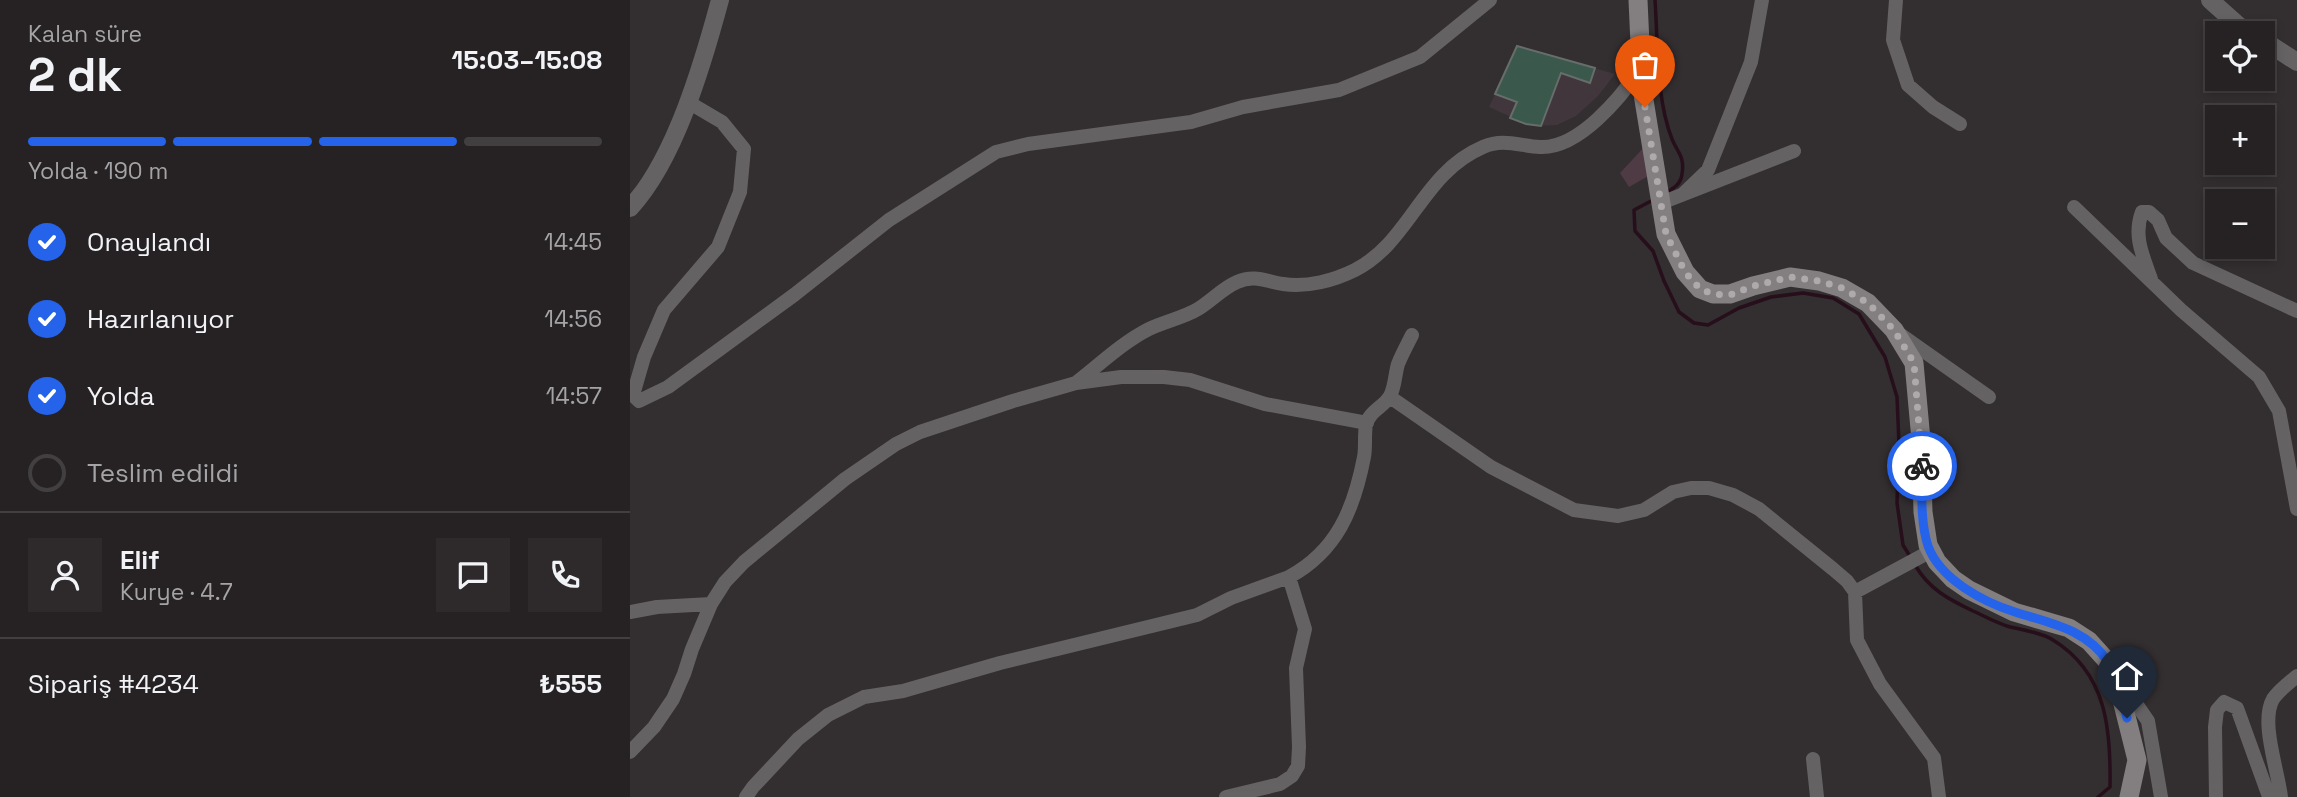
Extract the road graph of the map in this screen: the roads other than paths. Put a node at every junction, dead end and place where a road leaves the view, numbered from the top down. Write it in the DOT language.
graph roads {
  1 [pos="720,0"];
  2 [pos="1490,0"];
  3 [pos="1638,0"];
  4 [pos="1762,0"];
  5 [pos="1896,0"];
  6 [pos="2210,0"];
  7 [pos="2233,21"];
  8 [pos="2275,48"];
  9 [pos="2297,62"];
  10 [pos="1641,68"];
  11 [pos="688,102"];
  12 [pos="1959,124"];
  13 [pos="1794,151"];
  14 [pos="1683,194"];
  15 [pos="1661,202"];
  16 [pos="2074,207"];
  17 [pos="630,208"];
  18 [pos="2153,283"];
  19 [pos="2297,311"];
  20 [pos="1894,330"];
  21 [pos="1412,335"];
  22 [pos="1076,383"];
  23 [pos="1390,397"];
  24 [pos="1989,397"];
  25 [pos="1367,423"];
  26 [pos="2297,509"];
  27 [pos="1926,554"];
  28 [pos="1289,576"];
  29 [pos="1855,592"];
  30 [pos="711,604"];
  31 [pos="630,612"];
  32 [pos="2297,676"];
  33 [pos="2121,696"];
  34 [pos="630,752"];
  35 [pos="1813,759"];
  36 [pos="746,797"];
  37 [pos="1226,797"];
  38 [pos="1817,797"];
  39 [pos="1939,797"];
  40 [pos="2129,797"];
  41 [pos="2161,797"];
  42 [pos="2216,797"];
  43 [pos="2271,797"];
  44 [pos="2281,797"];
  1 -- 11 [label="street"];
  2 -- 11 [label="street"];
  3 -- 10 [label="main road"];
  4 -- 14 [label="street"];
  5 -- 12 [label="street"];
  6 -- 7 [label="street"];
  8 -- 9 [label="street"];
  10 -- 15 [label="main road"];
  10 -- 22 [label="street"];
  11 -- 17 [label="street"];
  13 -- 14 [label="street"];
  14 -- 15 [label="street"];
  15 -- 20 [label="main road"];
  16 -- 18 [label="street"];
  18 -- 19 [label="street"];
  18 -- 26 [label="street"];
  20 -- 24 [label="street"];
  20 -- 27 [label="main road"];
  21 -- 23 [label="street"];
  22 -- 25 [label="street"];
  22 -- 30 [label="street"];
  23 -- 25 [label="street"];
  23 -- 29 [label="street"];
  25 -- 28 [label="street"];
  27 -- 29 [label="street"];
  27 -- 33 [label="main road"];
  28 -- 36 [label="street"];
  28 -- 37 [label="street"];
  29 -- 39 [label="street"];
  30 -- 31 [label="street"];
  30 -- 34 [label="street"];
  32 -- 44 [label="street"];
  33 -- 40 [label="main road"];
  33 -- 41 [label="street"];
  35 -- 38 [label="street"];
  42 -- 43 [label="street"];
}
